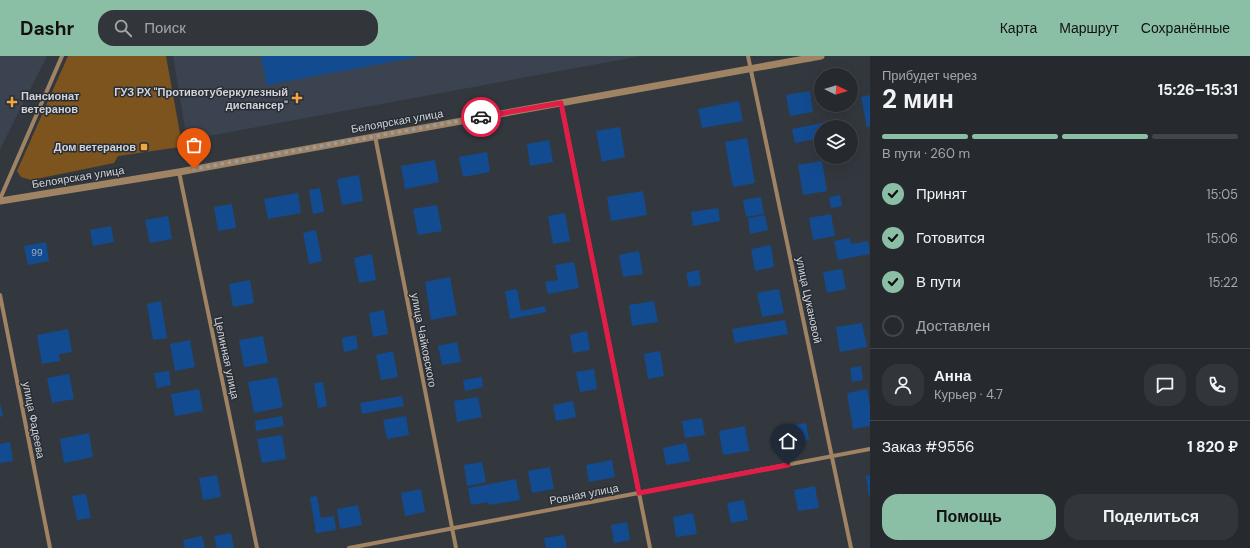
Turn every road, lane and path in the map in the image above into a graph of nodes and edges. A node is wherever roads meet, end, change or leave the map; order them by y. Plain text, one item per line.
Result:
1 (62, 56) edge
2 (748, 56) edge
3 (821, 56) edge
4 (751, 68) junction
5 (561, 103) junction
6 (375, 136) junction
7 (179, 172) junction
8 (0, 200) edge
9 (0, 295) edge
10 (870, 449) edge
11 (832, 456) junction
12 (639, 493) junction
13 (452, 528) junction
14 (50, 548) edge
15 (257, 548) edge
16 (349, 548) edge
17 (456, 548) edge
18 (650, 548) edge
19 (851, 548) edge

1 - 8 street
2 - 4 street, улица Цукановой
3 - 4 street, Белоярская улица
4 - 5 street, Белоярская улица
4 - 11 street, улица Цукановой
5 - 6 street, Белоярская улица
5 - 12 street
6 - 7 street, Белоярская улица
6 - 13 street, улица Чайковского
7 - 8 street, Белоярская улица
7 - 15 street, Целинная улица
9 - 14 street, улица Фадеева
10 - 11 street, Ровная улица
11 - 12 street, Ровная улица
11 - 19 street, улица Цукановой
12 - 13 street, Ровная улица
12 - 18 street
13 - 16 street, Ровная улица
13 - 17 street, улица Чайковского

